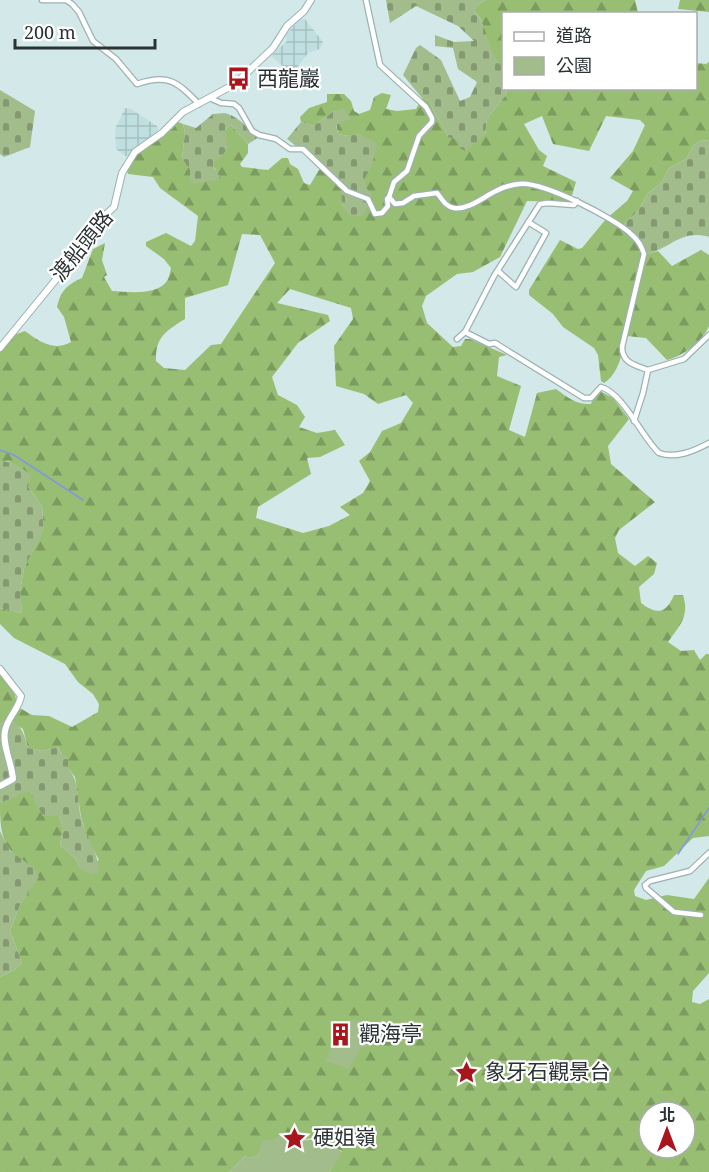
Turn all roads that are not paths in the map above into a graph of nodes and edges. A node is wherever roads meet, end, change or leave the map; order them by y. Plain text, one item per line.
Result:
1 (42, 0) edge
2 (311, 0) edge
3 (366, 0) edge
4 (210, 98) junction
5 (199, 104) junction
6 (389, 197) junction
7 (577, 201) junction
8 (528, 222) junction
9 (498, 271) junction
10 (465, 332) junction
11 (709, 335) edge
12 (457, 339) dead end
13 (0, 348) edge
14 (648, 370) junction
15 (634, 421) junction
16 (709, 443) edge
17 (0, 669) edge
18 (0, 786) edge
19 (709, 853) edge
20 (701, 915) dead end

1 - 5 street
2 - 4 street, 渡船頭路
3 - 6 street
4 - 5 street, 渡船頭路
4 - 6 street
5 - 13 street, 渡船頭路
6 - 7 street
7 - 8 street
7 - 14 street
8 - 9 street
8 - 9 street
9 - 10 street
10 - 12 street
10 - 15 street
11 - 14 street
14 - 15 street
15 - 16 street
17 - 18 street
19 - 20 street

